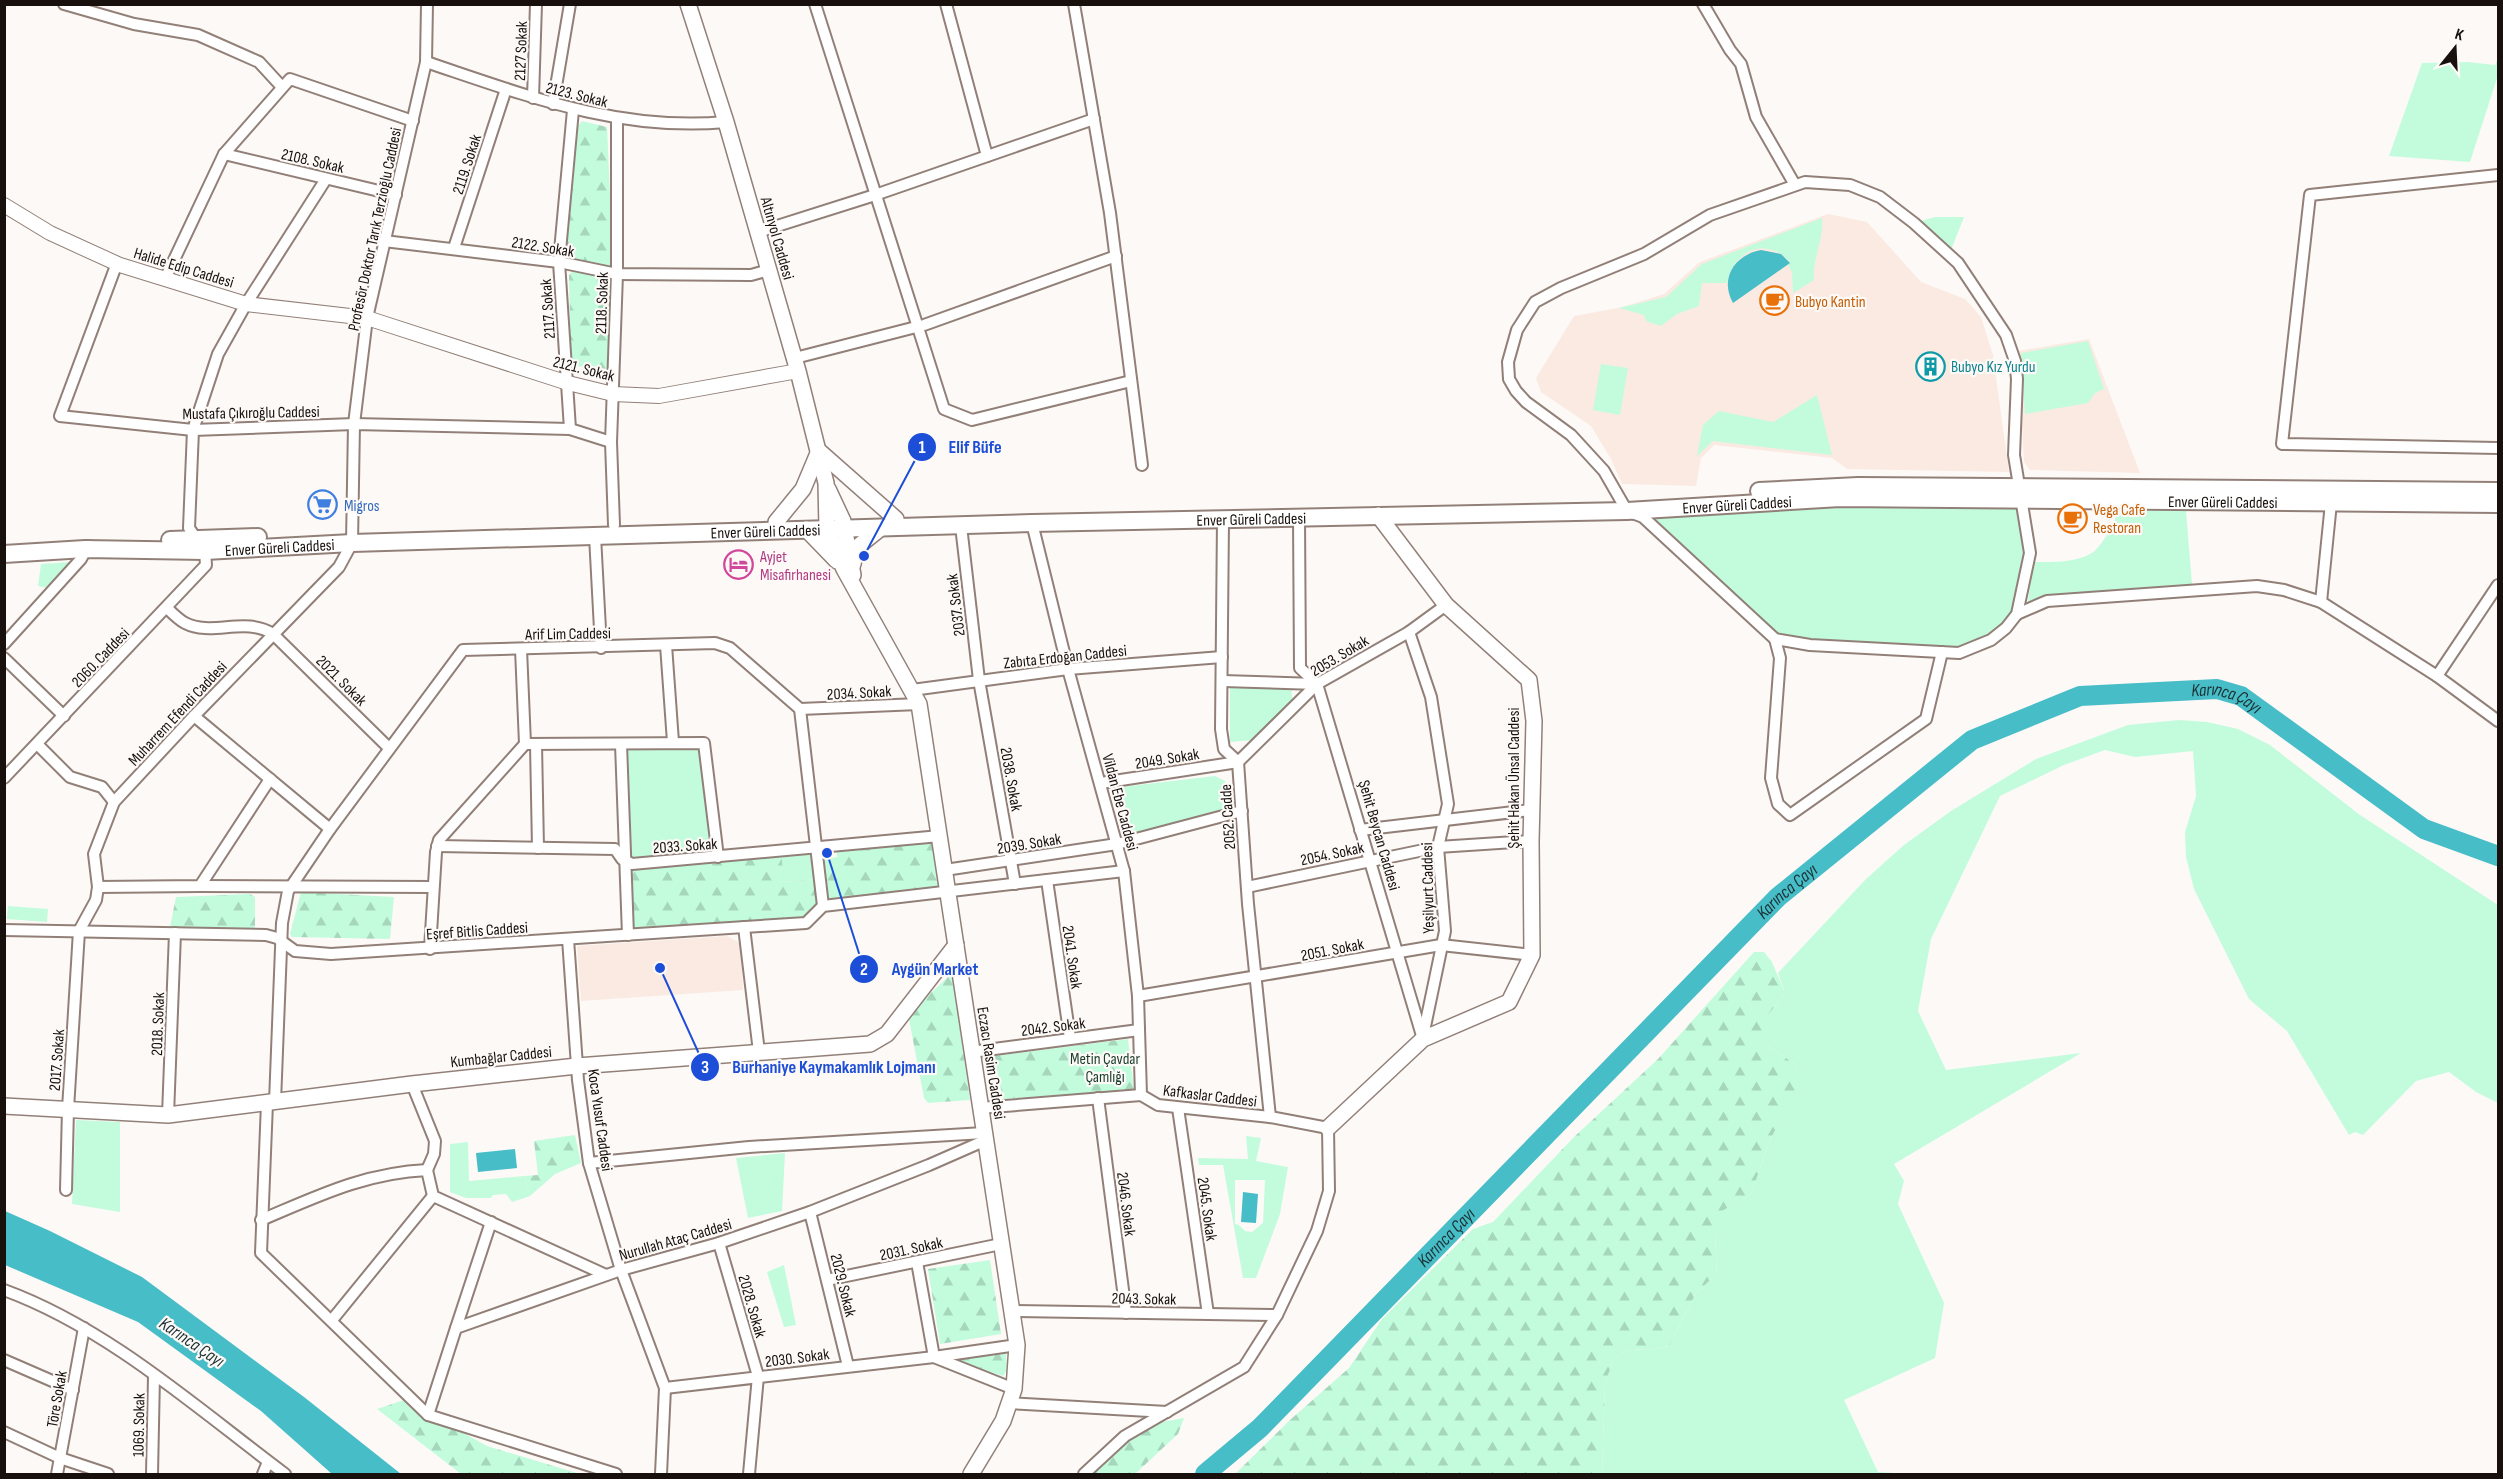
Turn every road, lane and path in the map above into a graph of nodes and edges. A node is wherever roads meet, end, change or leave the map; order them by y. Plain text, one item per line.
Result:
1 (64, 4) edge
2 (427, 4) edge
3 (536, 4) edge
4 (570, 4) edge
5 (688, 4) edge
6 (815, 4) edge
7 (946, 4) edge
8 (1074, 4) edge
9 (1704, 4) edge
10 (426, 62) junction
11 (282, 87) junction
12 (506, 89) junction
13 (533, 98) junction
14 (553, 104) junction
15 (573, 110) junction
16 (617, 119) junction
17 (1094, 119) junction
18 (413, 121) junction
19 (726, 122) junction
20 (224, 154) junction
21 (987, 156) junction
22 (2499, 176) edge
23 (326, 178) junction
24 (1795, 185) junction
25 (396, 195) junction
26 (875, 195) junction
27 (4, 205) edge
28 (758, 232) junction
29 (384, 241) junction
30 (454, 248) junction
31 (1116, 256) junction
32 (559, 262) junction
33 (117, 263) junction
34 (769, 270) junction
35 (617, 274) junction
36 (165, 279) junction
37 (246, 304) junction
38 (367, 318) junction
39 (918, 327) junction
40 (797, 364) junction
41 (1131, 381) junction
42 (568, 383) junction
43 (613, 394) junction
44 (354, 424) junction
45 (570, 429) junction
46 (193, 430) junction
47 (611, 442) junction
48 (2499, 448) edge
49 (819, 451) junction
50 (1142, 465) dead end
51 (2499, 491) edge
52 (2019, 493) junction
53 (2331, 503) junction
54 (2499, 504) edge
55 (1623, 506) junction
56 (1378, 515) junction
57 (1299, 518) junction
58 (896, 519) junction
59 (1223, 520) junction
60 (776, 522) junction
61 (1032, 523) junction
62 (614, 525) junction
63 (835, 525) junction
64 (961, 526) junction
65 (880, 528) junction
66 (806, 529) junction
67 (595, 536) junction
68 (352, 538) junction
69 (4, 544) edge
70 (88, 545) junction
71 (200, 545) junction
72 (4, 554) edge
73 (848, 569) junction
74 (2499, 585) edge
75 (856, 593) joint
76 (2321, 602) junction
77 (1446, 605) junction
78 (167, 608) junction
79 (2018, 614) junction
80 (1409, 632) junction
81 (273, 634) junction
82 (1775, 639) junction
83 (4, 644) edge
84 (666, 645) junction
85 (601, 648) junction
86 (521, 649) junction
87 (1942, 652) junction
88 (1222, 657) junction
89 (4, 658) edge
90 (1068, 669) junction
91 (2437, 676) junction
92 (979, 680) junction
93 (1223, 681) junction
94 (1317, 684) junction
95 (916, 697) junction
96 (800, 709) junction
97 (64, 716) junction
98 (194, 716) junction
99 (2499, 721) edge
100 (673, 742) junction
101 (37, 744) junction
102 (530, 744) junction
103 (621, 744) junction
104 (389, 748) junction
105 (1238, 762) junction
106 (4, 778) edge
107 (270, 780) junction
108 (1101, 783) junction
109 (114, 802) junction
110 (1531, 810) junction
111 (1242, 811) junction
112 (1444, 820) junction
113 (330, 829) junction
114 (1360, 830) junction
115 (940, 836) junction
116 (1531, 841) junction
117 (1117, 844) junction
118 (437, 846) junction
119 (1438, 847) junction
120 (538, 848) junction
121 (816, 848) junction
122 (718, 857) junction
123 (1369, 860) junction
124 (1011, 861) junction
125 (626, 862) junction
126 (945, 870) junction
127 (1124, 871) junction
128 (1047, 880) junction
129 (1015, 884) junction
130 (291, 885) junction
131 (200, 886) junction
132 (98, 887) junction
133 (434, 887) junction
134 (1247, 887) junction
135 (949, 892) junction
136 (823, 906) junction
137 (744, 927) junction
138 (4, 930) edge
139 (79, 931) junction
140 (176, 933) junction
141 (628, 935) junction
142 (568, 939) junction
143 (282, 941) junction
144 (956, 945) junction
145 (1441, 945) junction
146 (430, 949) junction
147 (1395, 952) junction
148 (1532, 955) junction
149 (1256, 978) junction
150 (1138, 996) junction
151 (1139, 1030) junction
152 (1070, 1038) junction
153 (1423, 1039) junction
154 (759, 1052) junction
155 (971, 1052) junction
156 (577, 1066) junction
157 (412, 1084) junction
158 (1141, 1095) junction
159 (1098, 1098) junction
160 (271, 1102) junction
161 (4, 1106) edge
162 (980, 1108) junction
163 (1178, 1108) junction
164 (68, 1109) junction
165 (168, 1115) junction
166 (1270, 1117) junction
167 (1329, 1128) junction
168 (985, 1136) junction
169 (589, 1163) junction
170 (427, 1170) junction
171 (66, 1190) dead end
172 (433, 1196) junction
173 (810, 1212) junction
174 (261, 1220) junction
175 (491, 1222) junction
176 (719, 1243) junction
177 (1002, 1244) junction
178 (917, 1262) junction
179 (621, 1270) junction
180 (606, 1275) junction
181 (827, 1280) junction
182 (4, 1290) edge
183 (1012, 1311) junction
184 (1126, 1313) junction
185 (1208, 1314) junction
186 (1276, 1315) junction
187 (332, 1320) junction
188 (84, 1328) junction
189 (456, 1328) junction
190 (1017, 1345) junction
191 (934, 1357) junction
192 (4, 1360) edge
193 (848, 1366) junction
194 (154, 1376) junction
195 (758, 1376) junction
196 (665, 1388) junction
197 (73, 1390) junction
198 (1011, 1396) junction
199 (1167, 1412) junction
200 (428, 1415) junction
201 (4, 1432) edge
202 (60, 1458) junction
203 (268, 1462) junction
204 (57, 1474) edge
205 (108, 1474) edge
206 (152, 1474) edge
207 (263, 1474) edge
208 (285, 1474) edge
209 (616, 1474) edge
210 (661, 1474) edge
211 (749, 1474) edge
212 (971, 1474) edge
213 (1084, 1474) edge

1 - 11 street
2 - 10 street, Profesör Doktor Tarık Terzioğlu Caddesi
3 - 13 street, 2127 Sokak
4 - 14 street
5 - 19 main road, Altınyol Caddesi
6 - 26 street
7 - 21 street
8 - 17 street
9 - 24 street
10 - 12 street, 2123. Sokak
10 - 18 street, Profesör Doktor Tarık Terzioğlu Caddesi
11 - 18 street
11 - 20 street
12 - 13 street, 2123. Sokak
12 - 30 street, 2119. Sokak
13 - 14 street, 2123. Sokak
14 - 15 street, 2123. Sokak
15 - 16 street, 2123. Sokak
15 - 32 street, 2117. Sokak
16 - 19 street, 2123. Sokak
16 - 35 street, 2118. Sokak
17 - 21 street
17 - 31 street
18 - 25 street, Profesör Doktor Tarık Terzioğlu Caddesi
19 - 28 main road, Altınyol Caddesi
20 - 23 street, 2108. Sokak
20 - 36 street
21 - 26 street
22 - 48 street
23 - 25 street, 2108. Sokak
23 - 37 street
24 - 52 street
24 - 55 street
25 - 29 street, Profesör Doktor Tarık Terzioğlu Caddesi
26 - 28 street
26 - 39 street
27 - 33 street, Halide Edip Caddesi
28 - 34 main road, Altınyol Caddesi
29 - 30 street, 2122. Sokak
29 - 38 street, Profesör Doktor Tarık Terzioğlu Caddesi
30 - 32 street, 2122. Sokak
31 - 39 street
31 - 41 street
32 - 35 street, 2122. Sokak
32 - 42 street, 2117. Sokak
33 - 36 street, Halide Edip Caddesi
33 - 46 street, Mustafa Çıkıroğlu Caddesi
34 - 35 street, 2122. Sokak
34 - 40 main road, Altınyol Caddesi
35 - 43 street, 2118. Sokak
36 - 37 street, Halide Edip Caddesi
37 - 38 street, Halide Edip Caddesi
37 - 46 street
38 - 42 street, 2121. Sokak
38 - 44 street, Profesör Doktor Tarık Terzioğlu Caddesi
39 - 40 street
39 - 41 street
40 - 43 street, 2121. Sokak
40 - 49 main road, Altınyol Caddesi
41 - 50 street
42 - 43 street, 2121. Sokak
42 - 45 street, 2117. Sokak
43 - 47 street, 2118. Sokak
44 - 45 street, Mustafa Çıkıroğlu Caddesi
44 - 46 street, Mustafa Çıkıroğlu Caddesi
44 - 68 street, Profesör Doktor Tarık Terzioğlu Caddesi
45 - 47 street
46 - 71 street
47 - 62 street, 2118. Sokak
49 - 58 main road
49 - 60 main road
49 - 63 main road, Altınyol Caddesi
51 - 52 main road, Enver Güreli Caddesi
52 - 53 main road, Enver Güreli Caddesi
52 - 55 main road, Enver Güreli Caddesi
52 - 79 street
53 - 54 main road, Enver Güreli Caddesi
53 - 76 street
55 - 56 main road, Enver Güreli Caddesi
55 - 58 main road, Enver Güreli Caddesi
55 - 82 street
56 - 57 main road, Enver Güreli Caddesi
56 - 77 main road, Şehit Hakan Ünsal Caddesi
57 - 59 main road, Enver Güreli Caddesi
57 - 94 street, Şehit Beycan Caddesi
58 - 63 main road, Enver Güreli Caddesi
59 - 61 main road, Enver Güreli Caddesi
59 - 88 street, 2052. Cadde
60 - 62 main road, Enver Güreli Caddesi
60 - 63 main road, Enver Güreli Caddesi
61 - 64 main road, Enver Güreli Caddesi
61 - 90 street, Vildan Ebe Caddesi
62 - 68 main road, Enver Güreli Caddesi
63 - 65 main road, Enver Güreli Caddesi
63 - 66 main road, Enver Güreli Caddesi
63 - 73 main road, Altınyol Caddesi
64 - 65 main road, Enver Güreli Caddesi
64 - 92 street, 2037. Sokak
65 - 73 main road
66 - 67 main road, Enver Güreli Caddesi
66 - 73 main road
67 - 68 main road, Enver Güreli Caddesi
67 - 85 street
68 - 71 main road, Enver Güreli Caddesi
68 - 81 street, Muharrem Efendi Caddesi
69 - 70 main road, Enver Güreli Caddesi
70 - 71 main road, Enver Güreli Caddesi
70 - 72 main road, Enver Güreli Caddesi
70 - 83 street
71 - 78 street, 2060. Caddesi
73 - 75 main road, Altınyol Caddesi
74 - 91 street
75 - 95 main road, Eczacı Rasim Caddesi
76 - 79 street
76 - 91 street
77 - 80 street, 2053. Sokak
77 - 110 main road, Şehit Hakan Ünsal Caddesi
78 - 81 street
78 - 97 street, 2060. Caddesi
79 - 87 street
80 - 94 street, 2053. Sokak
80 - 112 street, Yeşilyurt Caddesi
81 - 98 street, Muharrem Efendi Caddesi
81 - 104 street, 2021. Sokak
82 - 87 street
82 - 87 street
84 - 85 street, Arif Lim Caddesi
84 - 96 street, Arif Lim Caddesi
84 - 100 street
85 - 86 street, Arif Lim Caddesi
86 - 102 street
86 - 104 street, Arif Lim Caddesi
88 - 90 street, Zabıta Erdoğan Caddesi
88 - 93 street, 2052. Cadde
89 - 97 street
90 - 92 street, Zabıta Erdoğan Caddesi
90 - 108 street, Vildan Ebe Caddesi
91 - 99 street
92 - 95 street, Zabıta Erdoğan Caddesi
92 - 124 street, 2038. Sokak
93 - 94 street
93 - 105 street, 2052. Cadde
94 - 105 street, 2053. Sokak
94 - 114 street, Şehit Beycan Caddesi
95 - 96 street, 2034. Sokak
95 - 115 main road, Eczacı Rasim Caddesi
96 - 121 street
97 - 101 street, 2060. Caddesi
98 - 107 street
98 - 109 street, Muharrem Efendi Caddesi
100 - 103 street
100 - 122 street
101 - 106 street, 2060. Caddesi
101 - 109 street
102 - 103 street
102 - 118 street
102 - 120 street
103 - 125 street
104 - 113 street, Arif Lim Caddesi
105 - 108 street, 2049. Sokak
105 - 111 street, 2052. Cadde
107 - 113 street
107 - 131 street
108 - 117 street, Vildan Ebe Caddesi
109 - 132 street, Muharrem Efendi Caddesi
110 - 112 street
110 - 116 main road, Şehit Hakan Ünsal Caddesi
111 - 117 street, 2039. Sokak
111 - 134 street, 2052. Cadde
112 - 114 street
112 - 119 street, Yeşilyurt Caddesi
113 - 130 street, Arif Lim Caddesi
114 - 123 street, Şehit Beycan Caddesi
115 - 121 street, 2033. Sokak
115 - 126 main road, Eczacı Rasim Caddesi
116 - 119 street, 2054. Sokak
116 - 148 main road, Şehit Hakan Ünsal Caddesi
117 - 124 street, 2039. Sokak
117 - 127 street, Vildan Ebe Caddesi
118 - 120 street, 2033. Sokak
118 - 133 street
119 - 123 street, 2054. Sokak
119 - 145 street, Yeşilyurt Caddesi
120 - 125 street, 2033. Sokak
121 - 122 street, 2033. Sokak
121 - 136 street
122 - 125 street, 2033. Sokak
123 - 134 street, 2054. Sokak
123 - 147 street, Şehit Beycan Caddesi
124 - 126 street, 2039. Sokak
124 - 129 street, 2038. Sokak
125 - 141 street
126 - 135 main road, Eczacı Rasim Caddesi
127 - 128 street
127 - 150 street, Vildan Ebe Caddesi
128 - 129 street
128 - 152 street, 2041. Sokak
129 - 135 street
130 - 131 street
130 - 133 street
130 - 143 street, Arif Lim Caddesi
131 - 132 street
132 - 139 street, Muharrem Efendi Caddesi
133 - 146 street
134 - 149 street, 2052. Cadde
135 - 136 street
135 - 144 main road, Eczacı Rasim Caddesi
136 - 137 street, Eşref Bitlis Caddesi
137 - 141 street, Eşref Bitlis Caddesi
137 - 154 street
138 - 139 street, Eşref Bitlis Caddesi
139 - 140 street, Eşref Bitlis Caddesi
139 - 164 street, 2017. Sokak
140 - 143 street, Eşref Bitlis Caddesi
140 - 165 street, 2018. Sokak
141 - 142 street, Eşref Bitlis Caddesi
142 - 146 street, Eşref Bitlis Caddesi
142 - 156 street, Koca Yusuf Caddesi
143 - 146 street, Eşref Bitlis Caddesi
143 - 160 street, Arif Lim Caddesi
144 - 154 main road, Kumbağlar Caddesi
144 - 155 main road, Eczacı Rasim Caddesi
145 - 147 street, 2051. Sokak
145 - 148 street, 2051. Sokak
145 - 153 street, Yeşilyurt Caddesi
147 - 149 street, 2051. Sokak
147 - 153 street, Şehit Beycan Caddesi
148 - 153 main road, Şehit Hakan Ünsal Caddesi
149 - 150 street, 2051. Sokak
149 - 166 street, 2052. Cadde
150 - 151 street, Vildan Ebe Caddesi
151 - 152 street, 2042. Sokak
151 - 158 street, Vildan Ebe Caddesi
152 - 155 street, 2042. Sokak
153 - 167 main road
154 - 156 main road, Kumbağlar Caddesi
155 - 162 main road, Eczacı Rasim Caddesi
156 - 157 main road, Kumbağlar Caddesi
156 - 169 street, Koca Yusuf Caddesi
157 - 160 main road, Kumbağlar Caddesi
157 - 170 street
158 - 159 street, Kafkaslar Caddesi
158 - 163 street, Kafkaslar Caddesi
159 - 162 street, Kafkaslar Caddesi
159 - 184 street, 2046. Sokak
160 - 165 main road, Kumbağlar Caddesi
160 - 174 street, Arif Lim Caddesi
161 - 164 main road, Kumbağlar Caddesi
162 - 168 main road, Eczacı Rasim Caddesi
163 - 166 street, Kafkaslar Caddesi
163 - 185 street, 2045. Sokak
164 - 165 main road, Kumbağlar Caddesi
164 - 171 street, 2017. Sokak
166 - 167 street, Kafkaslar Caddesi
167 - 186 street
168 - 169 street
168 - 173 street, Nurullah Ataç Caddesi
168 - 177 main road, Eczacı Rasim Caddesi
169 - 179 street, Koca Yusuf Caddesi
170 - 172 street
170 - 174 street
172 - 175 street
172 - 187 street
173 - 176 street, Nurullah Ataç Caddesi
173 - 181 street, 2029. Sokak
174 - 187 street, Arif Lim Caddesi
175 - 180 street
175 - 189 street
176 - 179 street, Nurullah Ataç Caddesi
176 - 195 street, 2028. Sokak
177 - 178 street, 2031. Sokak
177 - 183 main road, Eczacı Rasim Caddesi
178 - 181 street, 2031. Sokak
178 - 191 street
179 - 180 street, Nurullah Ataç Caddesi
179 - 196 street, Koca Yusuf Caddesi
180 - 189 street, Nurullah Ataç Caddesi
181 - 193 street, 2029. Sokak
182 - 188 street
183 - 184 street, 2043. Sokak
183 - 190 main road, Eczacı Rasim Caddesi
184 - 185 street, 2043. Sokak
185 - 186 street, 2043. Sokak
186 - 199 street
187 - 200 street, Arif Lim Caddesi
188 - 194 street
188 - 197 street, Töre Sokak
189 - 200 street
190 - 191 street, 2030. Sokak
190 - 198 main road, Eczacı Rasim Caddesi
191 - 193 street, 2030. Sokak
191 - 198 street, 2030. Sokak
192 - 197 street
193 - 195 street, 2030. Sokak
194 - 203 street
194 - 206 street, 1069. Sokak
195 - 196 street, 2030. Sokak
195 - 211 street
196 - 210 street, Koca Yusuf Caddesi
197 - 202 street, Töre Sokak
198 - 199 street, 2030. Sokak
198 - 212 main road, Eczacı Rasim Caddesi
199 - 213 street
200 - 209 street
201 - 202 street
202 - 204 street, Töre Sokak
202 - 205 street
203 - 207 street
203 - 208 street

